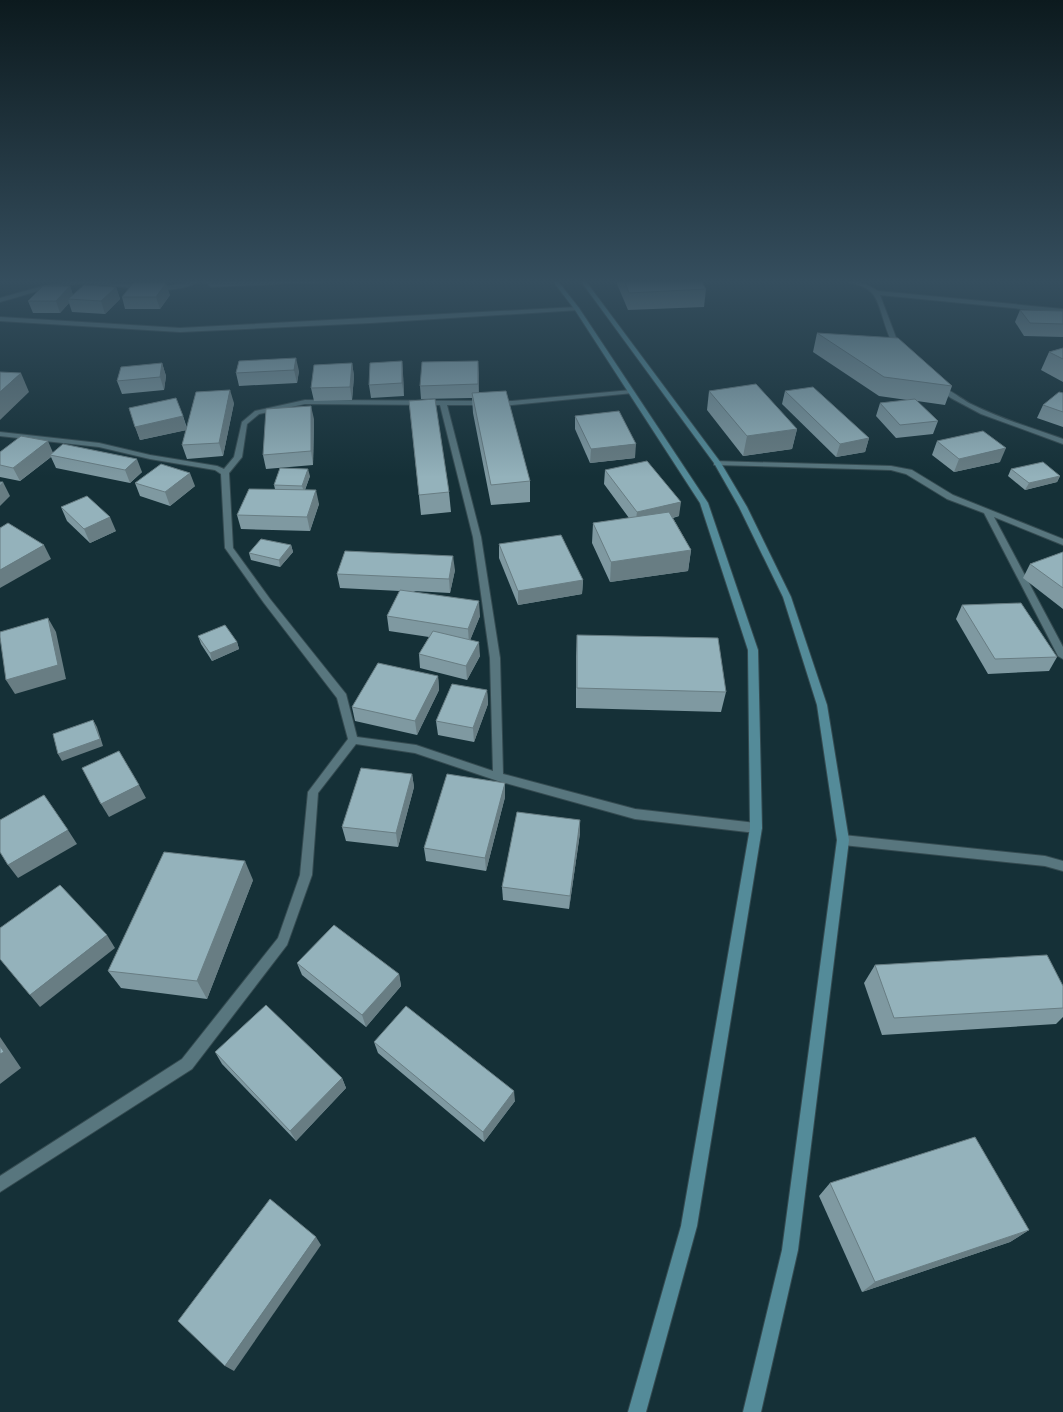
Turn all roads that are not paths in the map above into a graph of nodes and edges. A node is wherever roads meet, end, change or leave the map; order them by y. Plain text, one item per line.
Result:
1 (601, 346) edge
2 (631, 346) edge
3 (899, 346) edge
4 (908, 356) edge
5 (933, 382) edge
6 (631, 392) junction
7 (443, 403) junction
8 (0, 434) edge
9 (1063, 442) edge
10 (717, 463) junction
11 (225, 473) junction
12 (987, 512) junction
13 (1063, 542) edge
14 (1063, 656) edge
15 (353, 740) junction
16 (498, 777) junction
17 (756, 828) junction
18 (843, 840) junction
19 (1063, 866) edge
20 (0, 1185) edge
21 (637, 1412) edge
22 (752, 1412) edge

1 - 6 street
2 - 10 street
3 - 4 street
5 - 9 street
6 - 7 street
6 - 17 street
7 - 11 street
7 - 16 street
8 - 11 street
10 - 12 street
10 - 18 street
11 - 15 street
12 - 13 street
12 - 14 street
15 - 16 street
15 - 20 street
16 - 17 street
17 - 21 street
18 - 19 street
18 - 22 street

